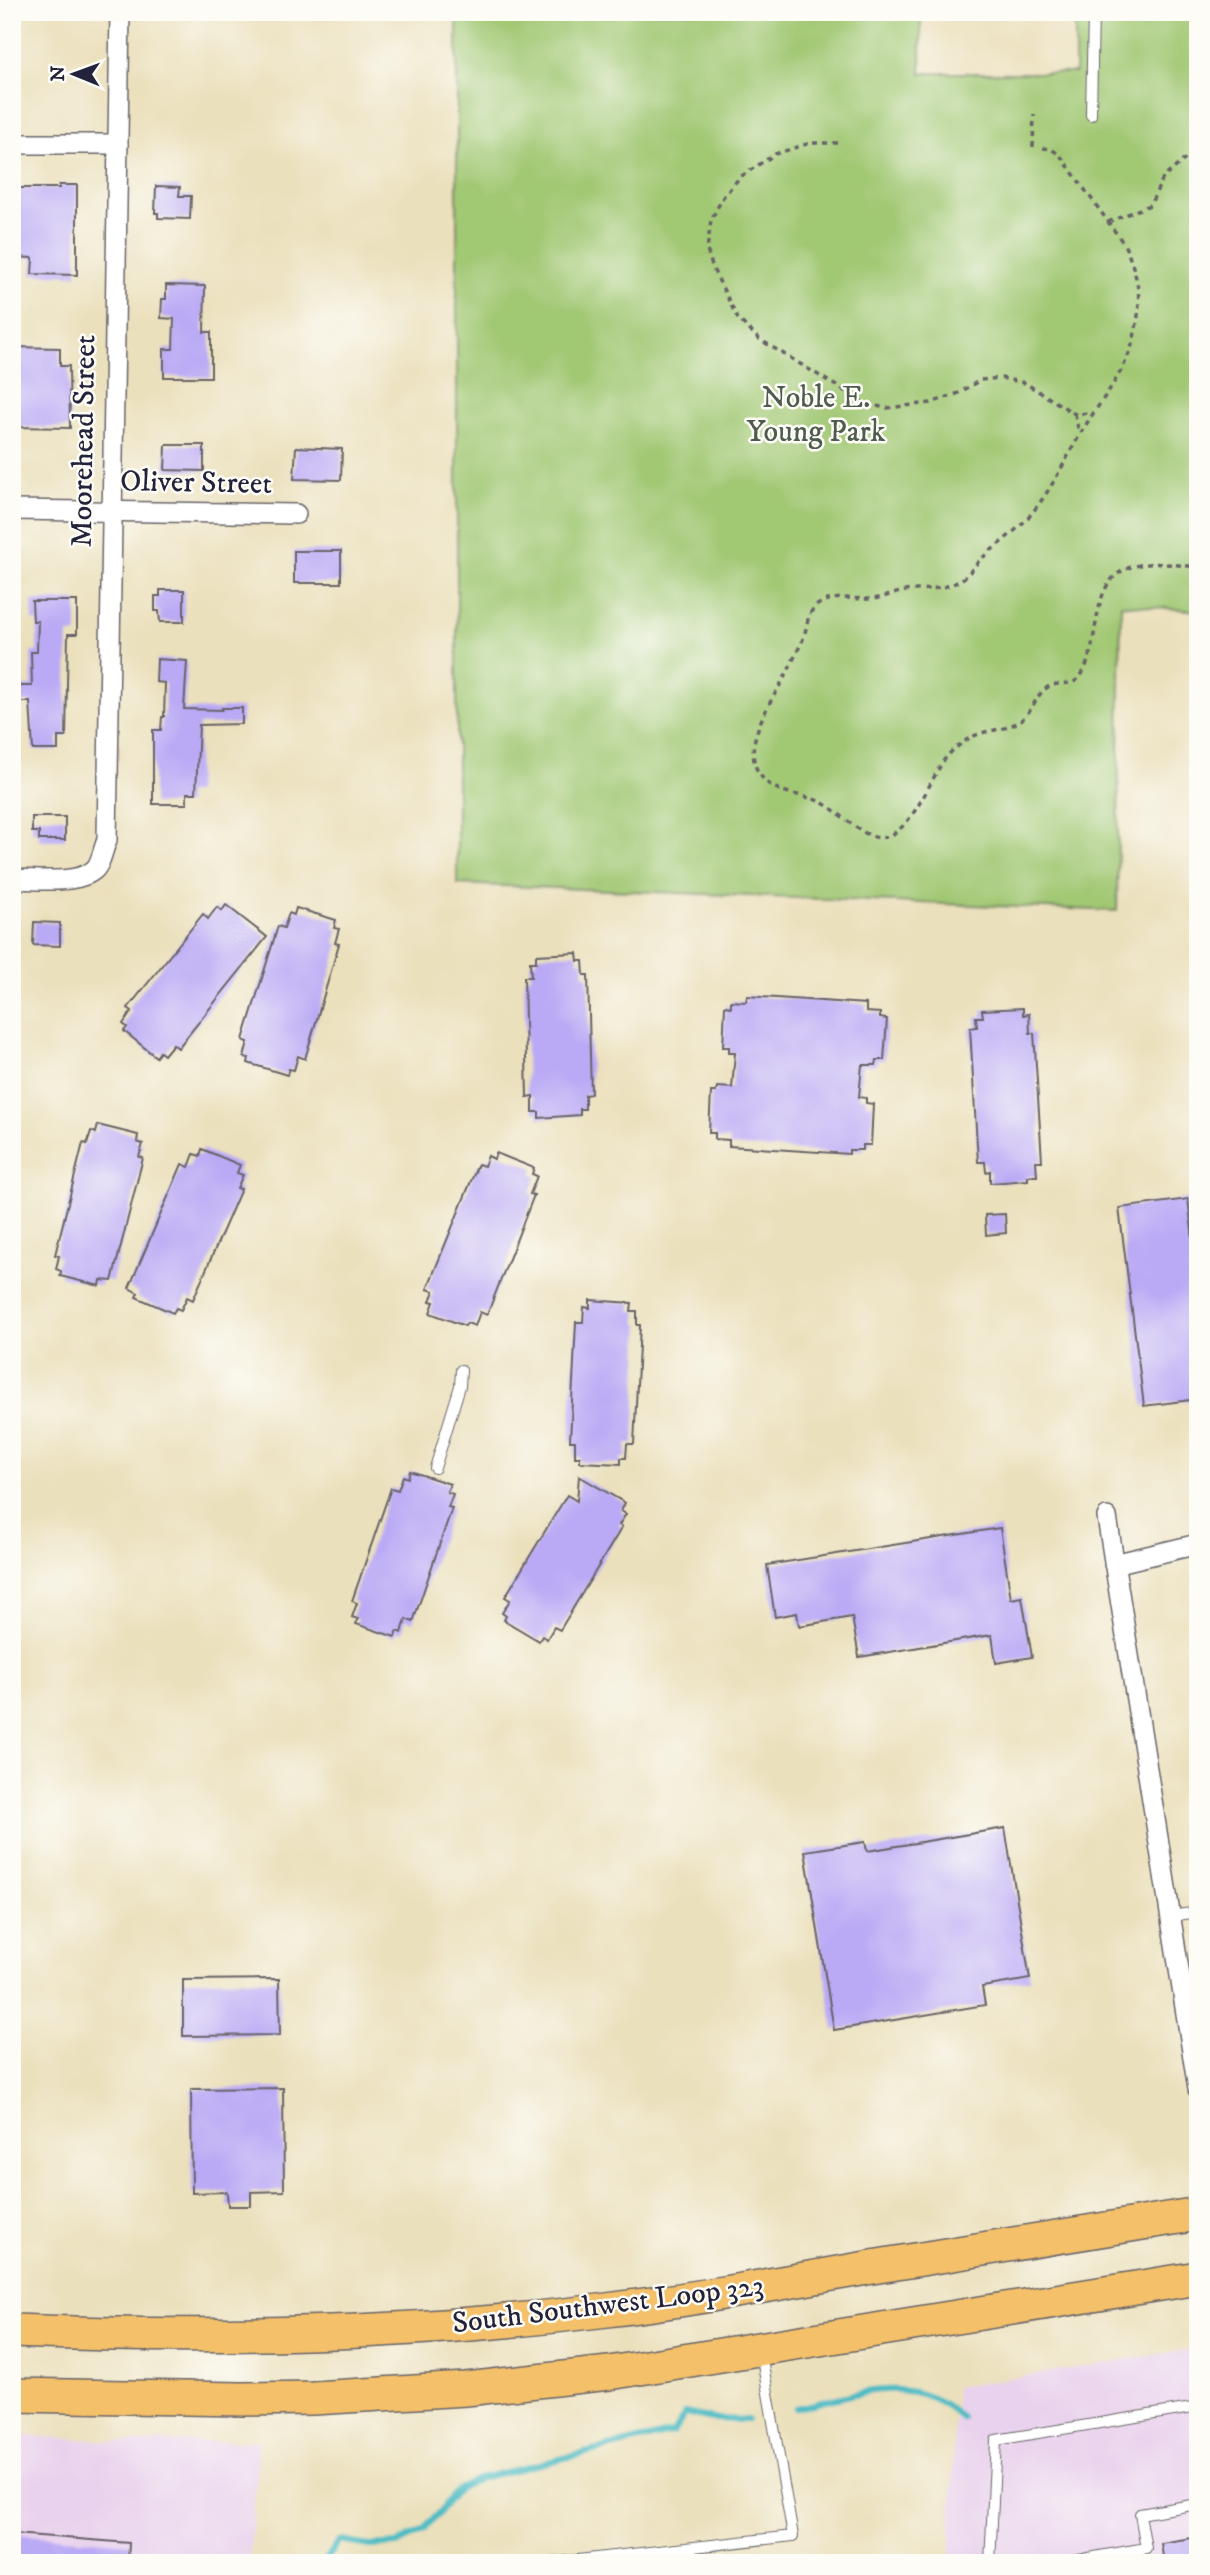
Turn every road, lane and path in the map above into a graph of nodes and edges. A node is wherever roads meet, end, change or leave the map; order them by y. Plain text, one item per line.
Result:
1 (120, 12) edge
2 (1093, 12) edge
3 (1034, 114) dead end
4 (1091, 114) dead end
5 (838, 143) dead end
6 (12, 144) edge
7 (118, 144) junction
8 (1033, 147) dead end
9 (1043, 148) dead end
10 (1198, 148) edge
11 (1108, 222) junction
12 (1093, 413) junction
13 (1075, 414) junction
14 (1080, 434) junction
15 (12, 510) edge
16 (112, 511) junction
17 (296, 514) dead end
18 (1198, 567) edge
19 (12, 879) edge
20 (461, 1370) dead end
21 (435, 1468) dead end
22 (1107, 1517) dead end
23 (1198, 1544) edge
24 (1114, 1564) junction
25 (1198, 1912) edge
26 (1171, 1916) junction
27 (1194, 2036) edge
28 (1198, 2089) edge
29 (1198, 2214) edge
30 (1198, 2278) edge
31 (12, 2331) edge
32 (761, 2349) junction
33 (12, 2395) edge
34 (1198, 2407) edge
35 (1198, 2504) edge
36 (551, 2563) edge
37 (990, 2563) edge
38 (1060, 2563) edge

1 - 7 street, Moorehead Street
2 - 4 lane
3 - 8 path
5 - 13 path
6 - 7 street
7 - 16 street, Moorehead Street
9 - 11 path
10 - 11 path
11 - 12 path
12 - 13 path
12 - 14 path
13 - 14 path
14 - 18 path
15 - 16 street, Oliver Street
16 - 17 street, Oliver Street
16 - 19 street, Moorehead Street
20 - 21 lane
22 - 24 street
23 - 24 street
24 - 26 street
25 - 26 lane
26 - 27 street
27 - 28 street
29 - 31 highway, South Southwest Loop 323
30 - 32 highway, South Southwest Loop 323
32 - 33 highway, South Southwest Loop 323
32 - 36 lane
34 - 37 lane
35 - 38 lane

